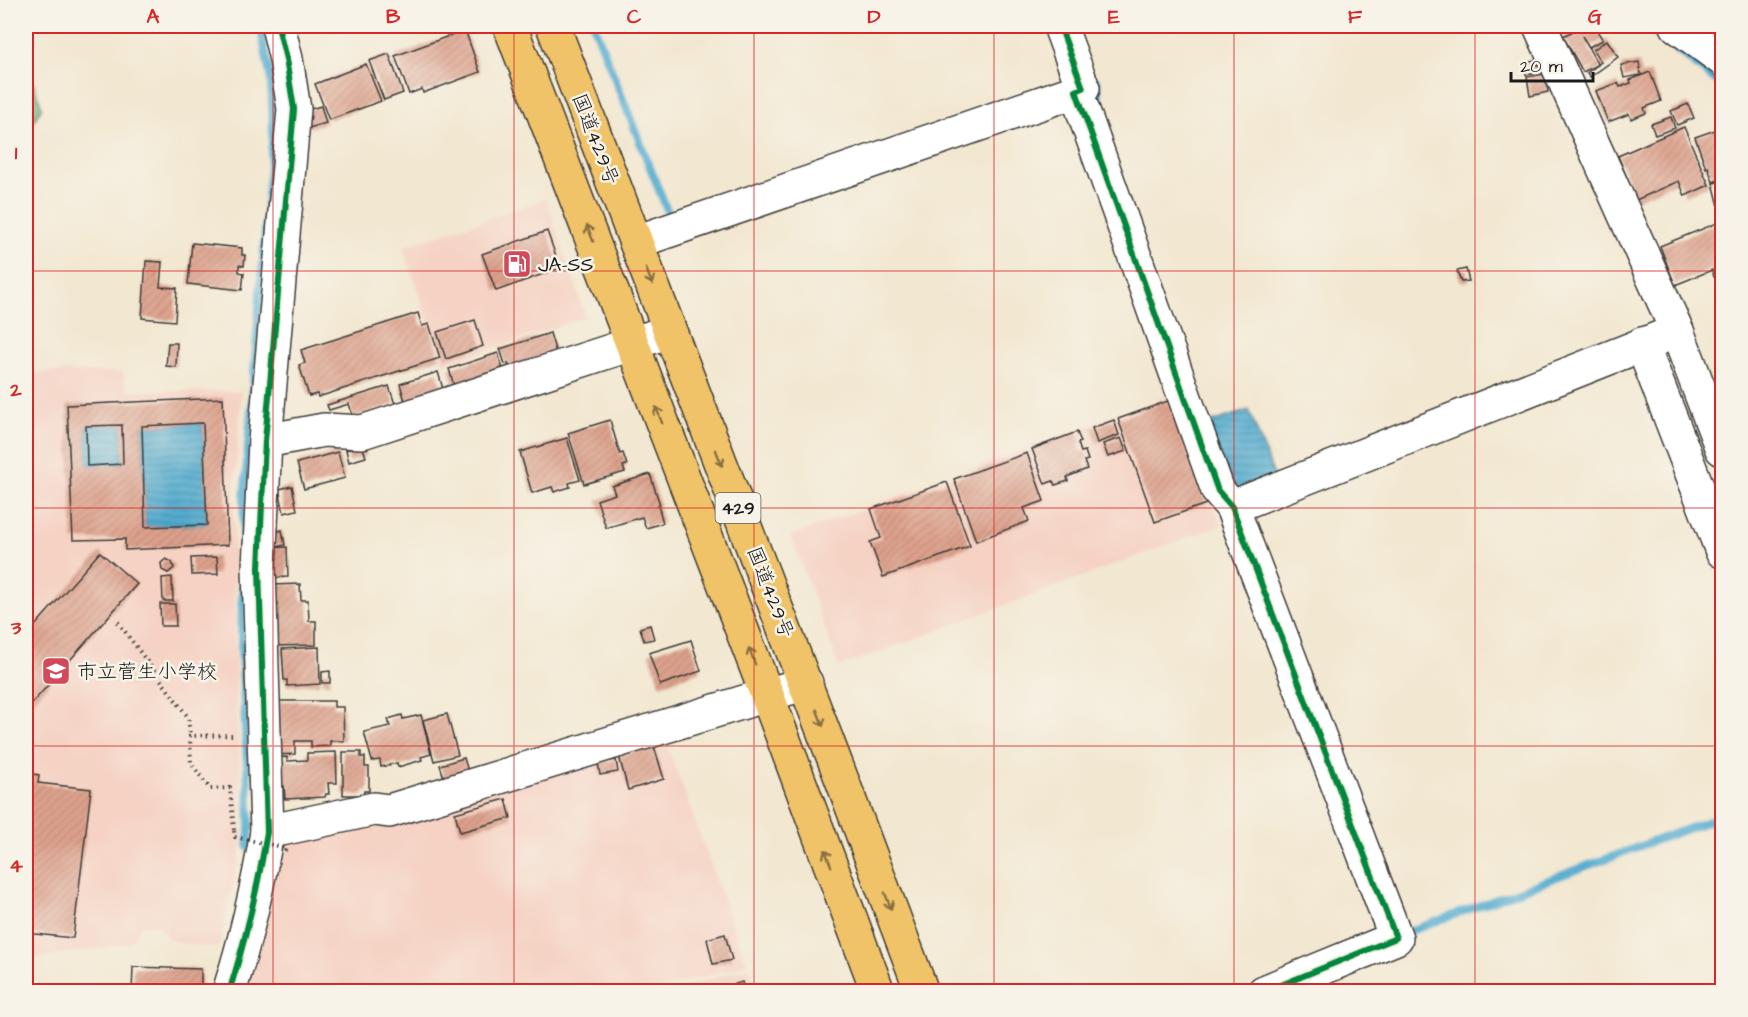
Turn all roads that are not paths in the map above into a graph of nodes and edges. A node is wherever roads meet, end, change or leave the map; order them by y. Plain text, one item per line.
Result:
1 (278, 26) edge
2 (510, 26) edge
3 (553, 26) edge
4 (1060, 26) edge
5 (1540, 26) edge
6 (1677, 26) edge
7 (1722, 59) edge
8 (1079, 100) junction
9 (636, 242) junction
10 (669, 331) junction
11 (1677, 331) junction
12 (632, 344) junction
13 (1646, 353) junction
14 (265, 441) junction
15 (1722, 449) edge
16 (1246, 501) junction
17 (1722, 551) edge
18 (806, 683) junction
19 (767, 695) junction
20 (275, 843) junction
21 (229, 992) edge
22 (878, 992) edge
23 (922, 992) edge
24 (1264, 992) edge

1 - 14 street
12 -> 2 highway, 国道429号 / 429
3 - 9 highway, 国道429号 / 429
4 - 8 street
5 - 11 street
6 - 7 street
8 - 9 street
8 - 16 street
9 -> 10 highway, 国道429号 / 429
10 - 12 street
10 -> 18 highway, 国道429号 / 429
11 - 13 street
11 - 15 street
12 - 14 street
19 -> 12 highway, 国道429号 / 429
13 - 16 street
13 - 17 street
14 - 20 street
16 - 24 street
18 - 19 street
18 -> 23 highway, 国道429号 / 429
19 - 20 street
22 -> 19 highway, 国道429号 / 429
20 - 21 street

